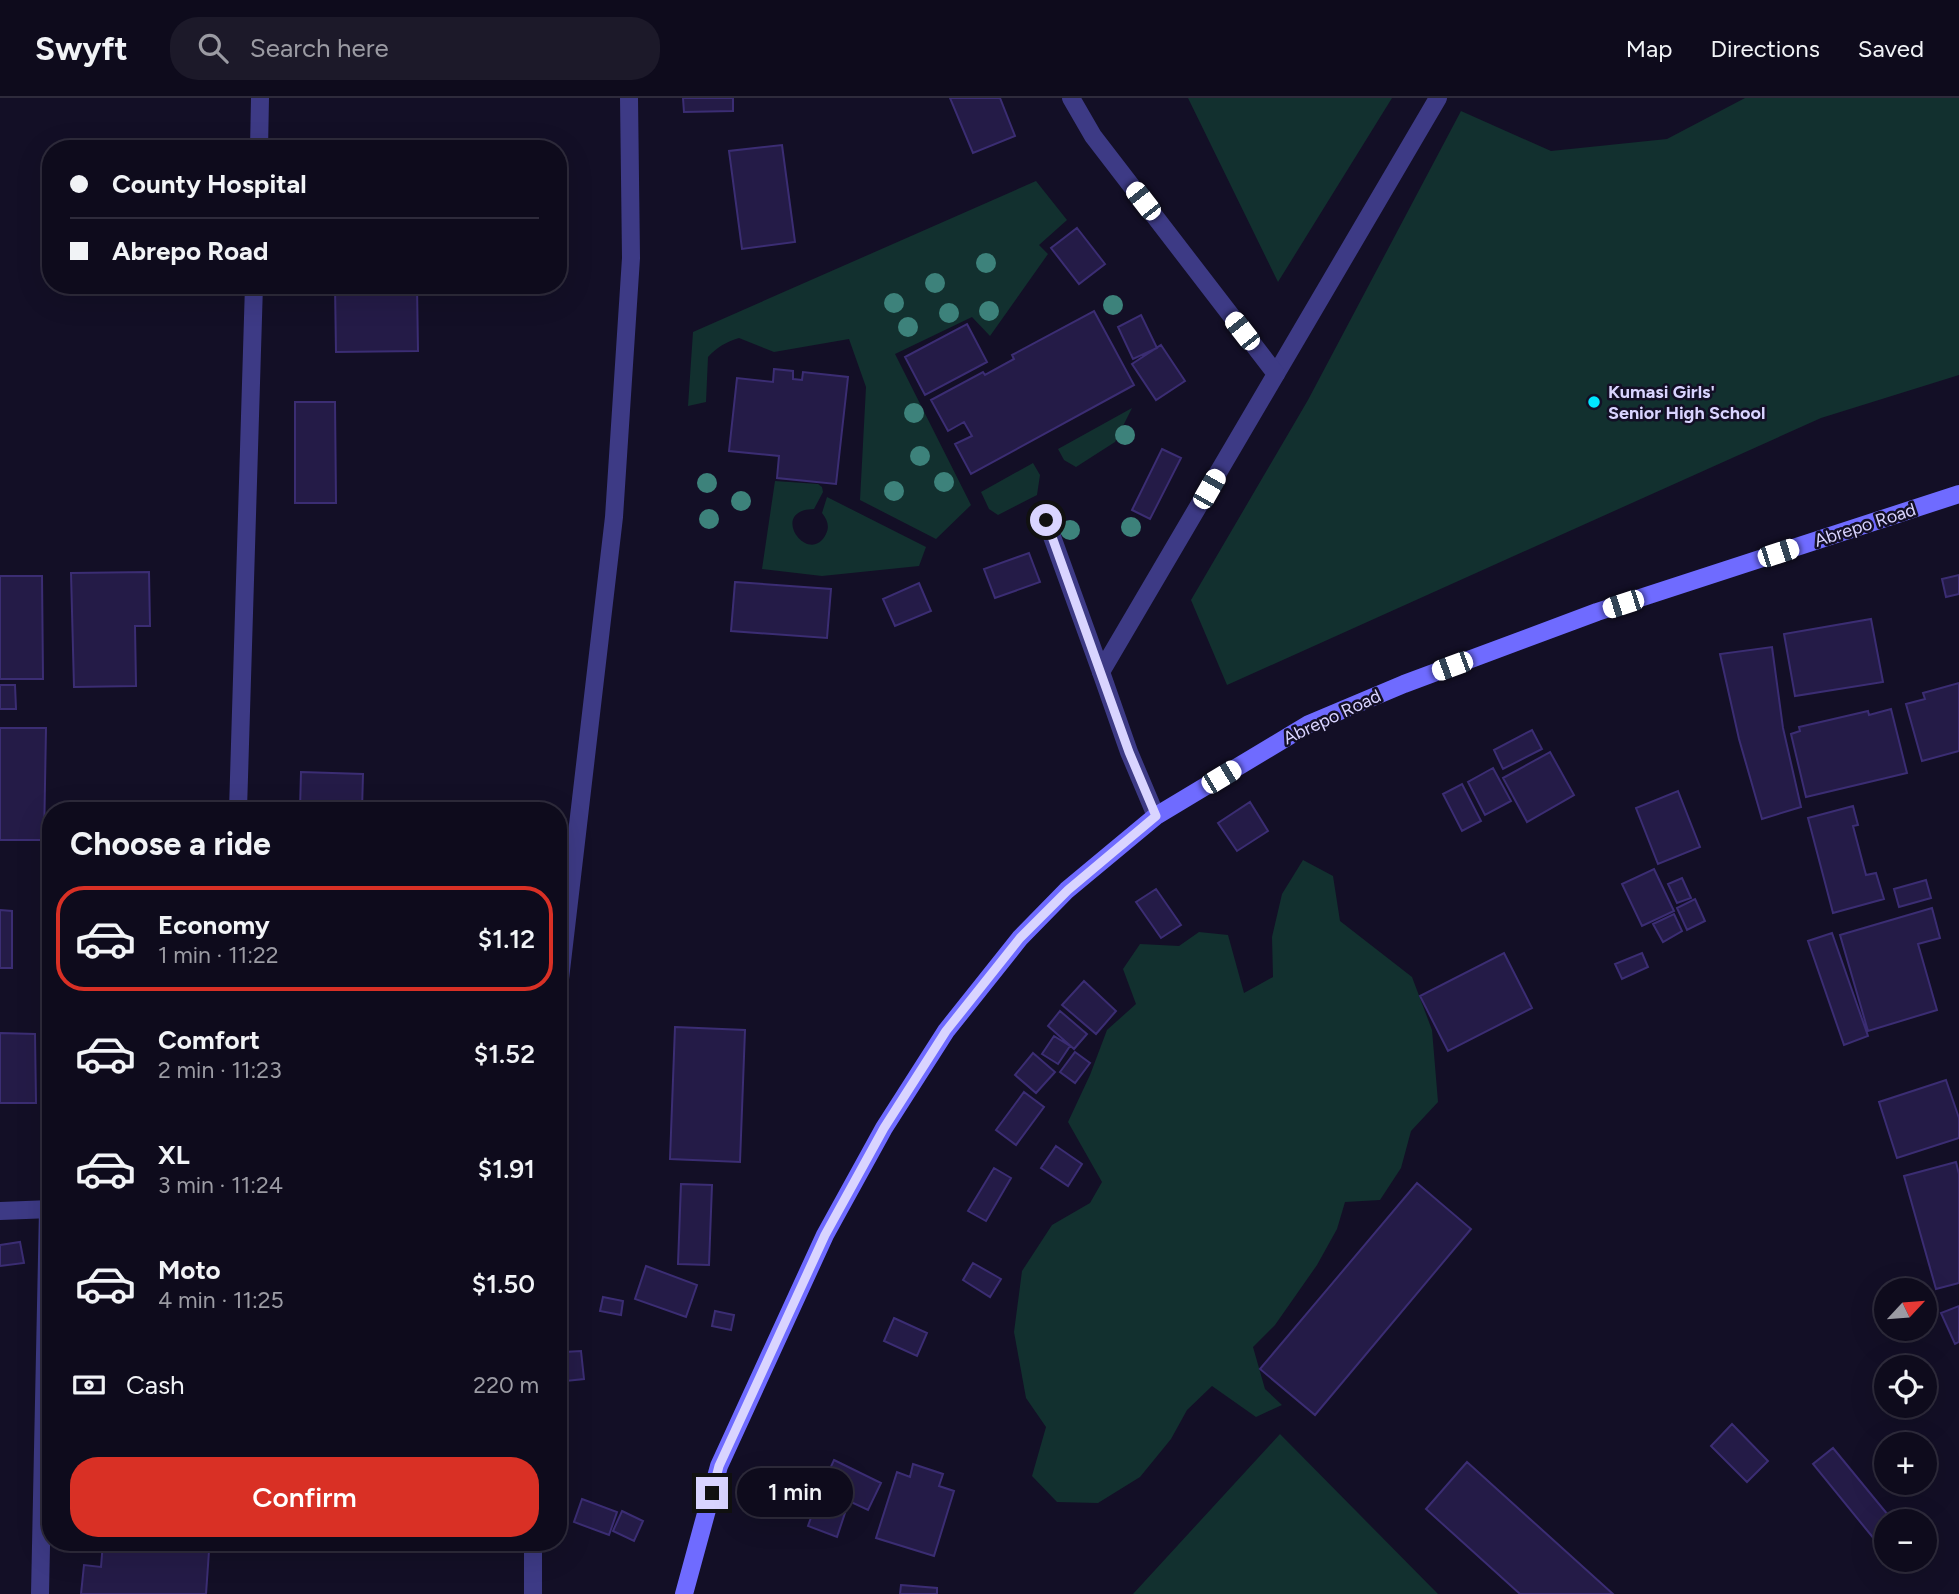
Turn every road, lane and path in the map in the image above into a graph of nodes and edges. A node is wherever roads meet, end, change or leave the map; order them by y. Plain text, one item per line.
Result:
1 (260, 98) edge
2 (629, 98) edge
3 (1072, 98) edge
4 (1438, 98) edge
5 (259, 140) edge
6 (254, 294) edge
7 (1276, 374) junction
8 (1959, 494) edge
9 (1046, 520) dead end
10 (1101, 672) junction
11 (238, 802) edge
12 (1156, 816) junction
13 (567, 919) edge
14 (42, 1209) edge
15 (0, 1211) edge
16 (42, 1508) edge
17 (533, 1551) edge
18 (40, 1594) edge
19 (533, 1594) edge
20 (684, 1594) edge

1 - 5 street
2 - 13 street
3 - 7 street
4 - 7 street
6 - 11 street
7 - 10 street
8 - 12 main road, Abrepo Road
9 - 10 street
10 - 12 street
12 - 20 main road, Abrepo Road
14 - 15 street
16 - 18 street
17 - 19 street

